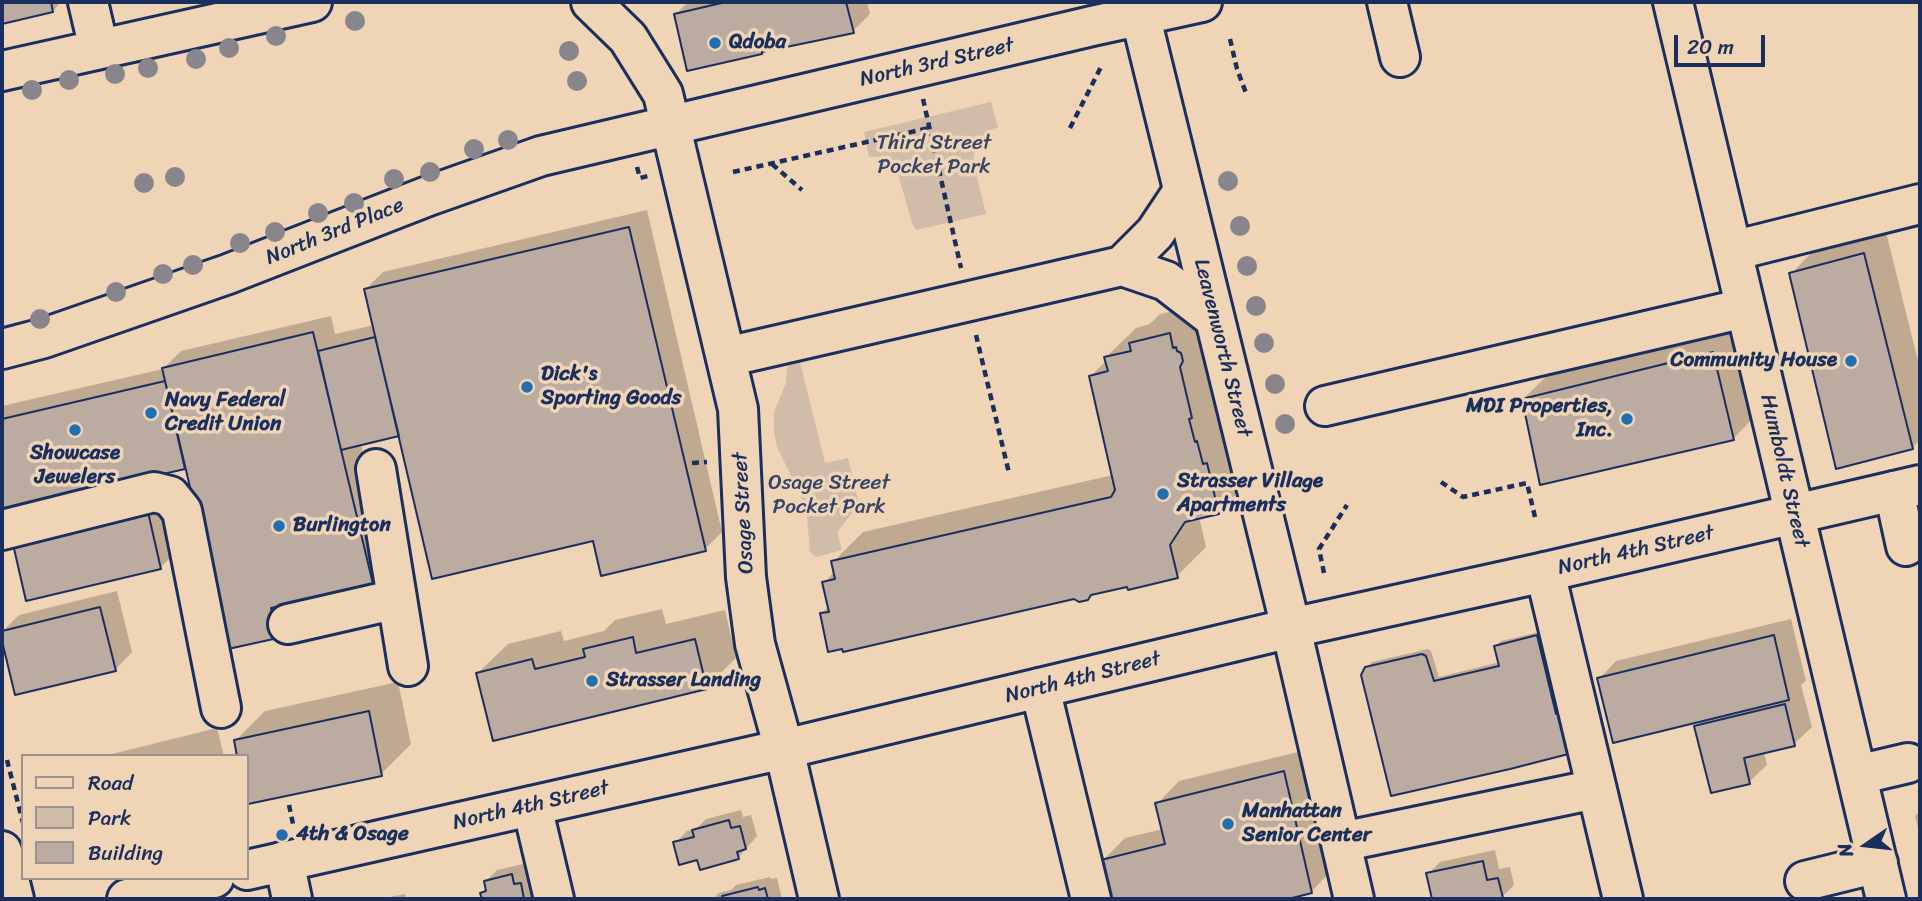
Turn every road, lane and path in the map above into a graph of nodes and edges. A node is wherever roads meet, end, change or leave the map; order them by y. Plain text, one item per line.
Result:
1 (88, 2) edge
2 (312, 2) edge
3 (591, 2) edge
4 (1202, 2) edge
5 (1387, 2) edge
6 (1673, 2) edge
7 (1138, 9) edge
8 (1230, 39) dead end
9 (99, 49) junction
10 (1400, 57) dead end
11 (1101, 67) dead end
12 (2, 71) edge
13 (1246, 93) dead end
14 (671, 125) junction
15 (929, 128) dead end
16 (1070, 128) dead end
17 (771, 163) junction
18 (733, 172) dead end
19 (802, 190) dead end
20 (1183, 191) junction
21 (1920, 204) edge
22 (1732, 251) junction
23 (1122, 266) junction
24 (1745, 308) junction
25 (1214, 318) junction
26 (2, 349) edge
27 (726, 357) junction
28 (1325, 406) dead end
29 (376, 469) dead end
30 (1441, 482) dead end
31 (1907, 488) edge
32 (1348, 505) dead end
33 (1795, 514) junction
34 (1535, 517) dead end
35 (2, 530) edge
36 (1906, 547) dead end
37 (1545, 572) junction
38 (1324, 573) dead end
39 (397, 599) junction
40 (288, 624) dead end
41 (1291, 628) junction
42 (408, 666) dead end
43 (1040, 688) junction
44 (221, 708) dead end
45 (784, 749) junction
46 (7, 760) dead end
47 (1908, 763) dead end
48 (1857, 775) junction
49 (1596, 789) junction
50 (531, 806) junction
51 (21, 816) edge
52 (1341, 842) junction
53 (2, 851) edge
54 (284, 861) junction
55 (248, 870) edge
56 (206, 880) edge
57 (1805, 881) dead end
58 (1882, 881) edge
59 (14, 899) edge
60 (127, 899) edge
61 (292, 899) edge
62 (554, 899) edge
63 (819, 899) edge
64 (1091, 899) edge
65 (1354, 899) edge
66 (1623, 899) edge

1 - 9 street
2 - 9 street
3 - 14 street, Osage Street
4 - 7 street, North 3rd Street
5 - 10 street
6 - 22 street, Humboldt Street
7 - 14 street, North 3rd Street
7 - 20 street, Leavenworth Street
8 - 13 path
9 - 12 street
11 - 16 path
14 - 26 street, North 3rd Place
14 - 27 street, Osage Street
15 - 17 path
17 - 18 path
17 - 19 path
20 - 23 street
20 - 25 street, Leavenworth Street
21 - 22 street
22 - 24 street, Humboldt Street
23 - 25 street
23 - 27 street
24 - 28 street
24 - 33 street, Humboldt Street
25 - 41 street, Leavenworth Street
27 - 45 street, Osage Street
29 - 39 street
30 - 34 path
31 - 33 street, North 4th Street
31 - 36 street
32 - 38 path
33 - 37 street, North 4th Street
33 - 48 street, Humboldt Street
35 - 44 street
37 - 41 street, North 4th Street
37 - 49 street
39 - 40 street
39 - 42 street
41 - 43 street, North 4th Street
41 - 52 street, Leavenworth Street
43 - 45 street, North 4th Street
43 - 64 street
45 - 50 street, North 4th Street
45 - 63 street, Osage Street
46 - 51 path
47 - 48 street
48 - 58 street, Humboldt Street
49 - 52 street
49 - 66 street
50 - 54 street, North 4th Street
50 - 62 street
52 - 65 street, Leavenworth Street
53 - 59 street
54 - 55 street, North 4th Street
54 - 61 street
56 - 60 street
57 - 58 street

